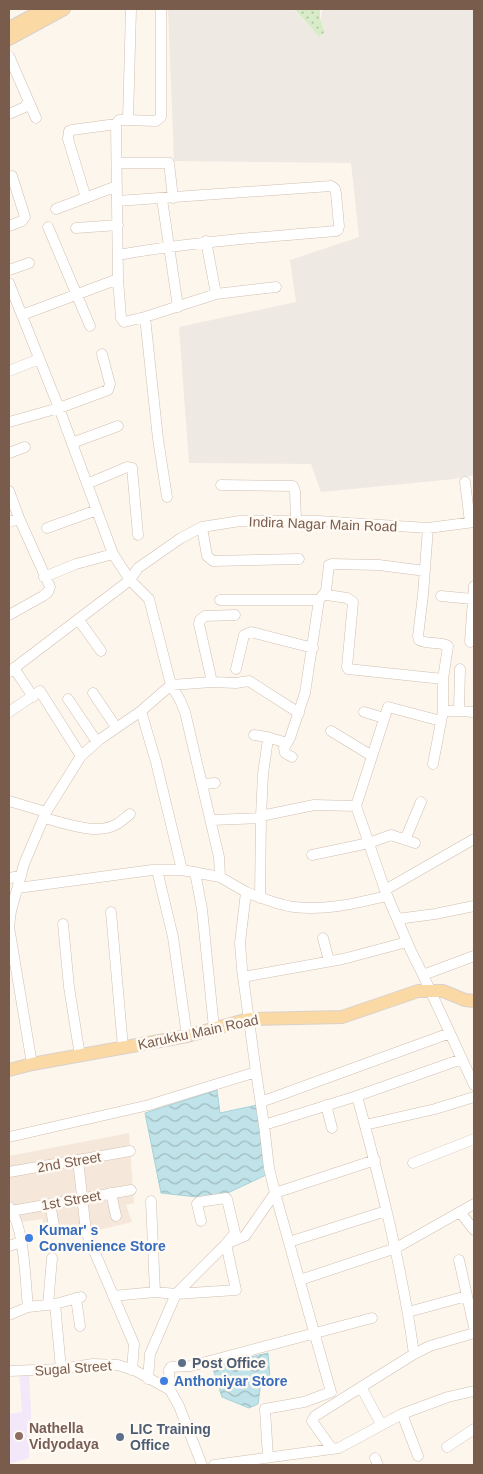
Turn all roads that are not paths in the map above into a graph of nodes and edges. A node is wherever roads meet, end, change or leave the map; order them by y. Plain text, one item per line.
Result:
1 (64, 9) edge
2 (131, 9) edge
3 (161, 9) edge
4 (42, 12) edge
5 (9, 28) edge
6 (9, 39) edge
7 (9, 56) edge
8 (28, 102) junction
9 (9, 114) edge
10 (36, 118) dead end
11 (128, 120) junction
12 (116, 124) junction
13 (117, 163) junction
14 (12, 176) dead end
15 (117, 186) junction
16 (86, 198) junction
17 (173, 198) junction
18 (162, 199) junction
19 (117, 201) junction
20 (56, 210) dead end
21 (9, 226) edge
22 (118, 226) junction
23 (48, 227) dead end
24 (76, 228) dead end
25 (206, 241) junction
26 (168, 246) junction
27 (118, 255) junction
28 (29, 263) dead end
29 (9, 270) edge
30 (118, 279) junction
31 (9, 283) edge
32 (276, 287) dead end
33 (77, 293) junction
34 (216, 294) junction
35 (178, 307) junction
36 (9, 313) edge
37 (21, 313) junction
38 (145, 317) junction
39 (90, 326) dead end
40 (102, 354) dead end
41 (39, 359) junction
42 (9, 371) edge
43 (59, 408) junction
44 (9, 422) edge
45 (118, 426) dead end
46 (72, 443) junction
47 (25, 447) dead end
48 (9, 453) edge
49 (465, 482) dead end
50 (87, 484) junction
51 (222, 486) dead end
52 (9, 491) edge
53 (167, 497) dead end
54 (97, 510) junction
55 (19, 518) junction
56 (296, 521) junction
57 (9, 522) edge
58 (472, 522) edge
59 (202, 527) junction
60 (47, 528) dead end
61 (428, 528) junction
62 (138, 535) dead end
63 (113, 554) junction
64 (299, 559) dead end
65 (425, 571) junction
66 (44, 577) junction
67 (130, 580) junction
68 (474, 586) edge
69 (326, 591) junction
70 (441, 596) dead end
71 (472, 599) junction
72 (220, 600) dead end
73 (319, 600) junction
74 (9, 615) edge
75 (235, 615) dead end
76 (473, 617) edge
77 (78, 619) junction
78 (470, 642) dead end
79 (312, 648) junction
80 (101, 651) dead end
81 (236, 669) dead end
82 (460, 669) dead end
83 (11, 670) edge
84 (443, 679) junction
85 (212, 682) junction
86 (171, 685) junction
87 (93, 693) dead end
88 (33, 697) junction
89 (68, 700) dead end
90 (141, 711) junction
91 (444, 711) junction
92 (459, 711) junction
93 (9, 712) edge
94 (364, 712) dead end
95 (474, 712) edge
96 (299, 713) junction
97 (384, 718) junction
98 (440, 721) junction
99 (116, 727) junction
100 (332, 731) dead end
101 (254, 735) dead end
102 (268, 738) junction
103 (97, 742) junction
104 (287, 743) junction
105 (81, 756) junction
106 (372, 756) junction
107 (292, 757) dead end
108 (433, 764) dead end
109 (215, 783) dead end
110 (203, 784) junction
111 (10, 802) edge
112 (421, 802) dead end
113 (356, 806) junction
114 (130, 814) dead end
115 (45, 815) junction
116 (261, 817) junction
117 (212, 820) junction
118 (474, 839) edge
119 (369, 843) junction
120 (312, 855) dead end
121 (157, 870) junction
122 (182, 870) junction
123 (195, 872) junction
124 (21, 876) junction
125 (220, 877) junction
126 (9, 878) edge
127 (18, 888) junction
128 (246, 892) junction
129 (386, 893) junction
130 (260, 898) junction
131 (474, 906) edge
132 (111, 912) dead end
133 (397, 919) junction
134 (63, 924) dead end
135 (9, 927) edge
136 (323, 938) dead end
137 (407, 942) junction
138 (474, 956) edge
139 (329, 962) junction
140 (423, 975) junction
141 (243, 977) junction
142 (431, 991) junction
143 (474, 1001) edge
144 (249, 1018) junction
145 (214, 1028) junction
146 (450, 1033) junction
147 (187, 1036) junction
148 (123, 1047) junction
149 (80, 1056) junction
150 (462, 1060) junction
151 (32, 1064) junction
152 (9, 1070) edge
153 (256, 1072) junction
154 (474, 1085) edge
155 (357, 1096) junction
156 (474, 1097) edge
157 (261, 1102) junction
158 (326, 1106) junction
159 (264, 1125) junction
160 (365, 1126) junction
161 (332, 1128) dead end
162 (9, 1137) edge
163 (474, 1139) edge
164 (130, 1151) dead end
165 (78, 1160) junction
166 (375, 1160) junction
167 (413, 1163) dead end
168 (9, 1172) edge
169 (131, 1190) dead end
170 (275, 1193) junction
171 (111, 1194) junction
172 (82, 1198) junction
173 (151, 1201) dead end
174 (50, 1204) junction
175 (474, 1204) edge
176 (10, 1209) edge
177 (386, 1210) junction
178 (460, 1212) junction
179 (116, 1216) dead end
180 (201, 1221) dead end
181 (54, 1226) dead end
182 (474, 1230) edge
183 (21, 1242) junction
184 (289, 1242) junction
185 (226, 1244) junction
186 (9, 1246) edge
187 (396, 1248) junction
188 (52, 1258) dead end
189 (459, 1260) dead end
190 (300, 1280) junction
191 (156, 1292) junction
192 (176, 1294) junction
193 (112, 1296) junction
194 (467, 1296) junction
195 (52, 1304) junction
196 (28, 1307) junction
197 (408, 1312) junction
198 (9, 1315) edge
199 (372, 1318) dead end
200 (80, 1326) dead end
201 (474, 1327) edge
202 (315, 1332) junction
203 (474, 1333) edge
204 (414, 1354) junction
205 (61, 1369) junction
206 (132, 1370) junction
207 (9, 1371) edge
208 (148, 1378) junction
209 (361, 1388) junction
210 (170, 1390) junction
211 (474, 1391) edge
212 (402, 1414) junction
213 (381, 1424) junction
214 (474, 1429) edge
215 (448, 1447) dead end
216 (332, 1449) junction
217 (418, 1456) dead end
218 (268, 1457) junction
219 (202, 1465) edge
220 (214, 1465) edge

1 - 4 main road
2 - 11 street
3 - 11 street
4 - 5 main road
4 - 6 main road
7 - 8 street
8 - 9 street
8 - 10 street
11 - 12 street
12 - 13 street
12 - 16 street
13 - 15 street
13 - 17 street
14 - 21 street
15 - 16 street
15 - 19 street
16 - 20 street
17 - 18 street
17 - 25 street
18 - 19 street
18 - 26 street
19 - 22 street
22 - 24 street
22 - 27 street
23 - 33 street
25 - 26 street
25 - 34 street
26 - 27 street
26 - 35 street
27 - 30 street
28 - 29 street
30 - 33 street
30 - 38 street
31 - 37 street
32 - 34 street
33 - 37 street
33 - 39 street
34 - 35 street
35 - 38 street
36 - 37 street
37 - 41 street
38 - 53 street
40 - 43 street
41 - 42 street
41 - 43 street
43 - 44 street
43 - 46 street
45 - 46 street
46 - 50 street
47 - 48 street
49 - 58 street
50 - 54 street
50 - 62 street
51 - 56 street
52 - 55 street
54 - 60 street
54 - 63 street
55 - 57 street
55 - 66 street
56 - 59 street, Indira Nagar Main Road
56 - 61 street, Indira Nagar Main Road
58 - 61 street, Indira Nagar Main Road
59 - 64 street
59 - 67 street, Indira Nagar Main Road
61 - 65 street
63 - 66 street
63 - 67 street
65 - 69 street
65 - 84 street
66 - 74 street
67 - 77 street, Indira Nagar Main Road
67 - 86 street
68 - 71 street
69 - 73 street
69 - 84 street
70 - 71 street
71 - 76 street
72 - 73 street
73 - 79 street
75 - 85 street
76 - 78 street
77 - 80 street
77 - 83 street, Indira Nagar Main Road
79 - 81 street
79 - 96 street
82 - 92 street
83 - 88 street
84 - 91 street
85 - 86 street
85 - 96 street
86 - 90 street
86 - 110 street
87 - 99 street
88 - 93 street
88 - 105 street
89 - 103 street
90 - 99 street
90 - 122 street
91 - 92 street
91 - 98 street
92 - 95 street
94 - 97 street
96 - 104 street
97 - 98 street
97 - 106 street
98 - 108 street
99 - 103 street
100 - 106 street
101 - 102 street
102 - 104 street
102 - 116 street
103 - 105 street
104 - 107 street
105 - 115 street
106 - 113 street
109 - 110 street
110 - 117 street
111 - 115 street
112 - 119 street
113 - 116 street
113 - 119 street
114 - 115 street
115 - 124 street
116 - 117 street
116 - 130 street
117 - 125 street
118 - 129 street
119 - 120 street
119 - 129 street
121 - 122 street
121 - 127 street
121 - 147 street
122 - 123 street
123 - 125 street
123 - 145 street
124 - 126 street
124 - 127 street
125 - 128 street
127 - 135 street
128 - 130 street
128 - 141 street
129 - 130 street
129 - 133 street
131 - 133 street
132 - 148 street
133 - 137 street
134 - 149 street
135 - 151 street
136 - 139 street
137 - 139 street
137 - 140 street
138 - 140 street
139 - 141 street
140 - 142 street
141 - 144 street
142 - 143 main road, Karukku Main Road
142 - 144 main road, Karukku Main Road
142 - 146 street
144 - 145 main road, Karukku Main Road
144 - 153 street
145 - 147 main road, Karukku Main Road
146 - 150 street
146 - 157 street
147 - 148 main road, Karukku Main Road
148 - 149 main road, Karukku Main Road
149 - 151 main road, Karukku Main Road
150 - 154 street
150 - 155 street
151 - 152 main road, Karukku Main Road
153 - 157 street
153 - 162 street
155 - 158 street
155 - 160 street
156 - 160 street
157 - 159 street
158 - 159 street
158 - 161 street
159 - 170 street
160 - 166 street
163 - 167 street
164 - 165 street, 2nd Street
165 - 168 street, 2nd Street
165 - 172 street
166 - 170 street
166 - 177 street
169 - 171 street, 1st Street
170 - 184 street
170 - 185 street
171 - 172 street, 1st Street
171 - 179 street
172 - 174 street, 1st Street
172 - 193 street
173 - 191 street
174 - 176 street, 1st Street
174 - 181 street
175 - 178 street
176 - 183 street
177 - 184 street
177 - 187 street
178 - 182 street
178 - 187 street
180 - 185 street
183 - 186 street
183 - 196 street
184 - 190 street
185 - 192 street
185 - 192 street
187 - 190 street
187 - 197 street
188 - 195 street
189 - 194 street
190 - 202 street
191 - 192 street
191 - 193 street
192 - 208 street
193 - 206 street
194 - 197 street
194 - 201 street
195 - 196 street
195 - 200 street
195 - 205 street
196 - 198 street
197 - 204 street
199 - 202 street
202 - 210 street
202 - 218 street
203 - 204 street
204 - 209 street
205 - 206 street, Sugal Street
205 - 207 street, Sugal Street
206 - 208 street, Sugal Street
208 - 210 street, Sugal Street
209 - 213 street
209 - 216 street
210 - 219 street
211 - 212 street
212 - 213 street
212 - 217 street
213 - 216 street
214 - 215 street
216 - 218 street
218 - 220 street

